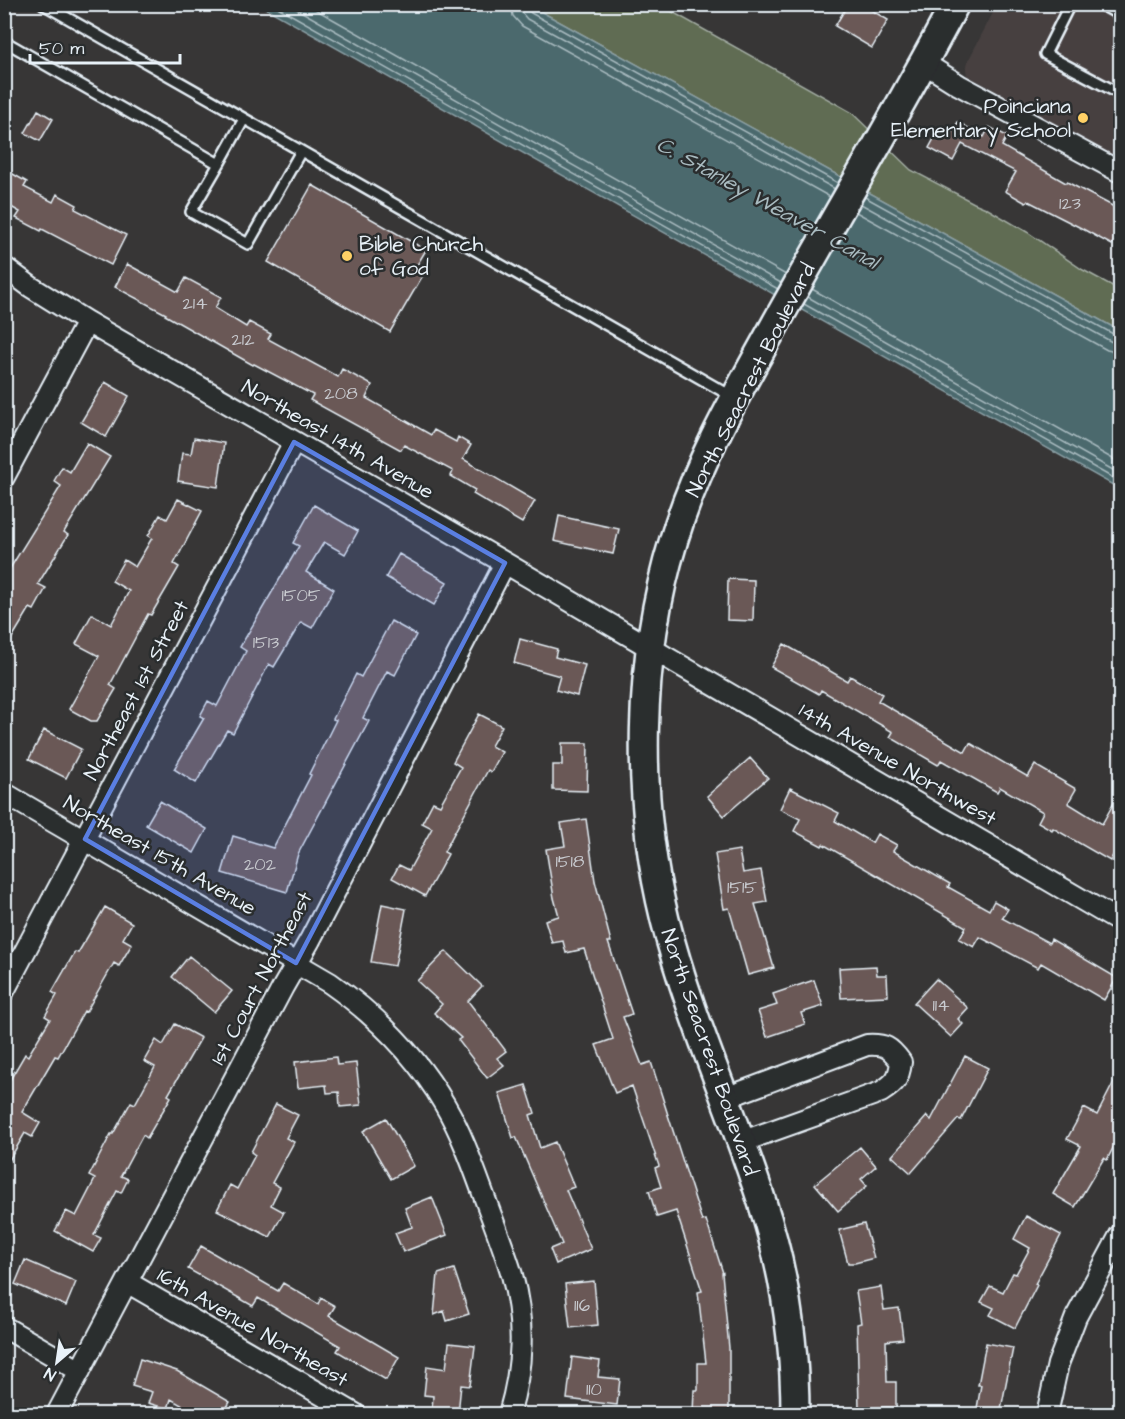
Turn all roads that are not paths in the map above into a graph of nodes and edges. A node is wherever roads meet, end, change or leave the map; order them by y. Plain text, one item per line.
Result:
1 (43, 4) edge
2 (1070, 4) edge
3 (1100, 4) edge
4 (954, 5) edge
5 (1120, 15) edge
6 (4, 41) edge
7 (924, 63) junction
8 (1120, 94) edge
9 (244, 119) junction
10 (301, 151) junction
11 (219, 164) junction
12 (1120, 172) edge
13 (4, 267) edge
14 (87, 322) junction
15 (735, 399) junction
16 (294, 442) junction
17 (4, 477) edge
18 (505, 563) junction
19 (651, 648) junction
20 (4, 793) edge
21 (85, 839) junction
22 (1120, 922) edge
23 (296, 963) junction
24 (4, 991) edge
25 (725, 1098) junction
26 (741, 1142) junction
27 (1120, 1235) edge
28 (127, 1282) junction
29 (4, 1327) edge
30 (80, 1371) junction
31 (57, 1414) edge
32 (356, 1414) edge
33 (509, 1414) edge
34 (795, 1414) edge
35 (1047, 1414) edge

1 - 9 lane
2 - 8 lane
3 - 5 lane
4 - 7 street, North Seacrest Boulevard
6 - 11 lane
7 - 12 street
7 - 15 street, North Seacrest Boulevard
9 - 10 lane
9 - 11 lane
10 - 11 lane
10 - 15 lane
13 - 14 street, Northeast 14th Avenue
14 - 16 street, Northeast 14th Avenue
14 - 17 street
15 - 19 street, North Seacrest Boulevard
16 - 18 street, Northeast 14th Avenue
16 - 21 street, Northeast 1st Street
18 - 19 street, Northeast 14th Avenue
18 - 23 street, 1st Court Northeast
19 - 22 street, 14th Avenue Northwest
19 - 25 street, North Seacrest Boulevard
20 - 21 street, Northeast 15th Avenue
21 - 23 street, Northeast 15th Avenue
21 - 24 street, Northeast 1st Street
23 - 28 street, 1st Court Northeast
23 - 33 street, Northeast 15th Avenue
25 - 26 street, North Seacrest Boulevard
25 - 26 street
26 - 34 street, North Seacrest Boulevard
27 - 35 street
28 - 30 street, 1st Court Northeast
28 - 32 street, 16th Avenue Northeast
29 - 30 street
30 - 31 street, 1st Court Northeast

